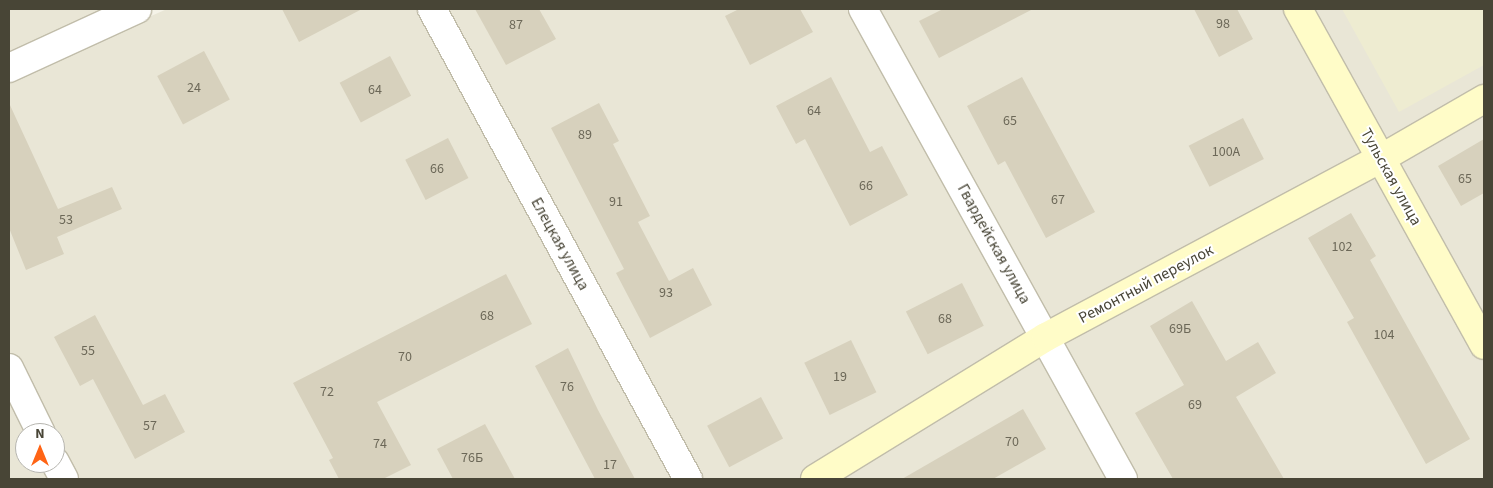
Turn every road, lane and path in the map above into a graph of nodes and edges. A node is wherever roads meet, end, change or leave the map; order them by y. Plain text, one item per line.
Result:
1 (136, 9) edge
2 (432, 9) edge
3 (863, 9) edge
4 (1298, 9) edge
5 (9, 68) edge
6 (1484, 99) edge
7 (1380, 158) junction
8 (1046, 337) junction
9 (1484, 345) edge
10 (9, 368) edge
11 (36, 423) edge
12 (688, 479) edge
13 (815, 479) edge
14 (1123, 479) edge

1 - 5 street
2 - 12 street, Елецкая улица
3 - 8 street, Гвардейская улица
4 - 7 main road, Тульская улица
6 - 7 main road, Ремонтный переулок
7 - 8 main road, Ремонтный переулок
7 - 9 main road, Тульская улица
8 - 13 main road, Ремонтный переулок
8 - 14 street, Гвардейская улица
10 - 11 street

